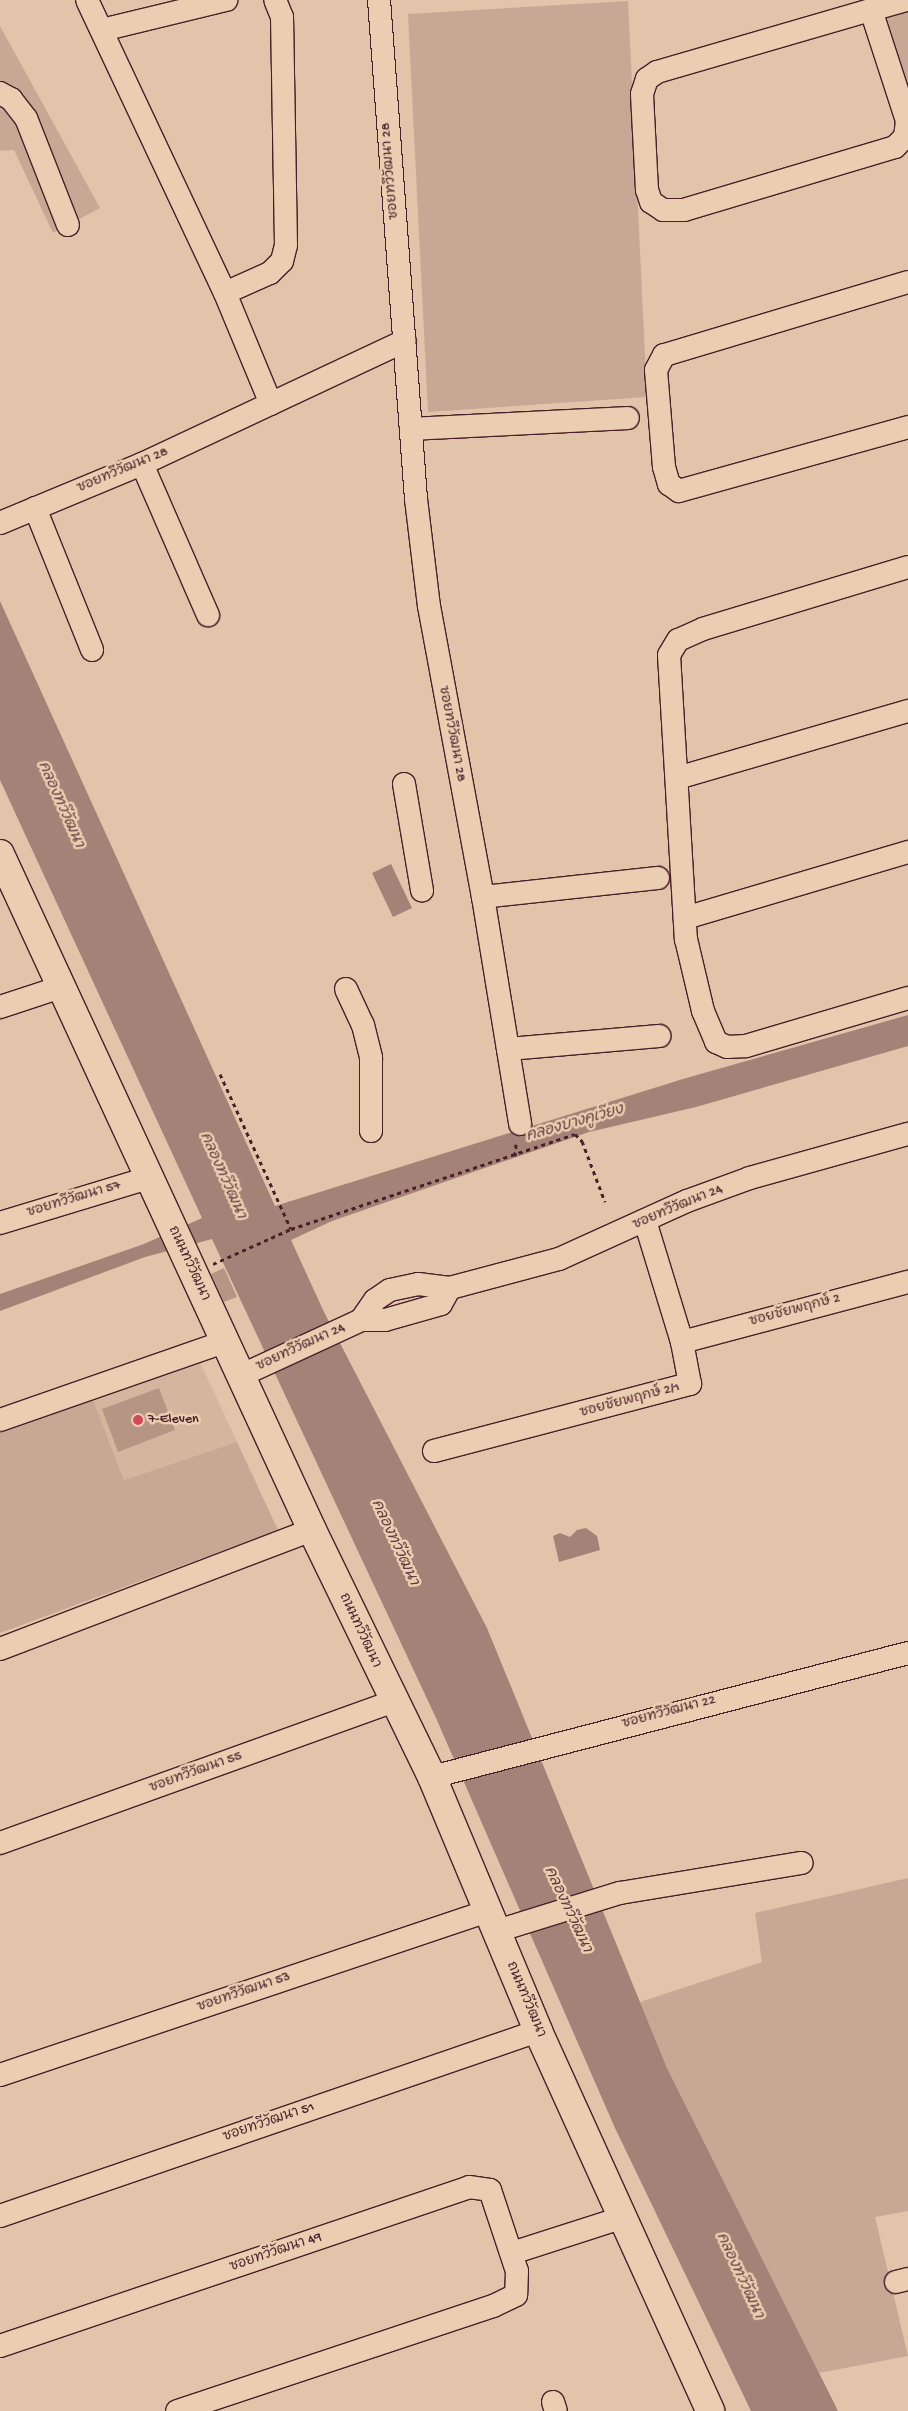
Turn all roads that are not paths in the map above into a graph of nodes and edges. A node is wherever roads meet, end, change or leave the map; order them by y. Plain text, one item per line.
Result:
1 (87, 0) edge
2 (226, 0) edge
3 (275, 0) edge
4 (379, 0) edge
5 (906, 0) edge
6 (871, 10) junction
7 (102, 30) junction
8 (0, 93) edge
9 (68, 225) dead end
10 (908, 282) edge
11 (225, 293) junction
12 (405, 342) junction
13 (271, 404) junction
14 (628, 418) dead end
15 (908, 427) edge
16 (411, 429) junction
17 (142, 464) junction
18 (36, 508) junction
19 (0, 523) edge
20 (908, 566) edge
21 (208, 615) dead end
22 (92, 650) dead end
23 (908, 711) edge
24 (677, 778) junction
25 (404, 784) dead end
26 (908, 852) edge
27 (0, 854) edge
28 (658, 878) dead end
29 (422, 890) dead end
30 (483, 897) junction
31 (685, 918) junction
32 (61, 987) junction
33 (346, 989) dead end
34 (908, 998) edge
35 (0, 1008) edge
36 (659, 1036) dead end
37 (508, 1049) junction
38 (520, 1124) dead end
39 (371, 1132) dead end
40 (908, 1134) edge
41 (148, 1178) junction
42 (645, 1221) junction
43 (0, 1223) edge
44 (908, 1282) edge
45 (224, 1342) junction
46 (682, 1342) junction
47 (240, 1376) junction
48 (0, 1420) edge
49 (434, 1451) dead end
50 (312, 1530) junction
51 (0, 1649) edge
52 (908, 1653) edge
53 (392, 1702) junction
54 (432, 1777) junction
55 (0, 1843) edge
56 (802, 1863) dead end
57 (492, 1921) junction
58 (538, 2031) junction
59 (0, 2075) edge
60 (0, 2216) edge
61 (621, 2218) junction
62 (512, 2253) junction
63 (0, 2346) edge
64 (176, 2411) edge
65 (710, 2411) edge

1 - 7 street
2 - 7 street
3 - 11 street
4 - 12 street, ซอยทวีวัฒนา 28
5 - 6 street
6 - 6 street
7 - 11 street
8 - 9 street
10 - 15 street
11 - 13 street
12 - 13 street, ซอยทวีวัฒนา 28
12 - 16 street, ซอยทวีวัฒนา 28
13 - 17 street, ซอยทวีวัฒนา 28
14 - 16 street
16 - 30 street, ซอยทวีวัฒนา 28
17 - 18 street, ซอยทวีวัฒนา 28
17 - 21 street
18 - 19 street, ซอยทวีวัฒนา 28
18 - 22 street
20 - 24 street
23 - 24 street
24 - 31 street
25 - 29 street
26 - 31 street
27 - 32 main road, ถนนทวีวัฒนา
28 - 30 street
30 - 37 street, ซอยทวีวัฒนา 28
31 - 34 street
32 - 35 street
32 - 41 main road, ถนนทวีวัฒนา
33 - 39 street
36 - 37 street
37 - 38 street, ซอยทวีวัฒนา 28
40 - 42 street, ซอยทวีวัฒนา 24
41 - 43 street, ซอยทวีวัฒนา 57
41 - 45 main road, ถนนทวีวัฒนา
42 - 46 street, ซอยชัยพฤกษ์ 2/1
42 - 47 street, ซอยทวีวัฒนา 24
44 - 46 street, ซอยชัยพฤกษ์ 2
45 - 47 main road, ถนนทวีวัฒนา
45 - 48 street
46 - 49 street, ซอยชัยพฤกษ์ 2/1
47 - 50 main road, ถนนทวีวัฒนา
50 - 51 street
50 - 53 main road, ถนนทวีวัฒนา
52 - 54 street, ซอยทวีวัฒนา 22
53 - 54 main road, ถนนทวีวัฒนา
53 - 55 street, ซอยทวีวัฒนา 55
54 - 57 main road, ถนนทวีวัฒนา
56 - 57 street, ซอยทวีวัฒนา 53
57 - 58 main road, ถนนทวีวัฒนา
57 - 59 street, ซอยทวีวัฒนา 53
58 - 60 street, ซอยทวีวัฒนา 51
58 - 61 main road, ถนนทวีวัฒนา
61 - 62 street
61 - 65 main road, ถนนทวีวัฒนา
62 - 63 street, ซอยทวีวัฒนา 49
62 - 64 street, ซอยทวีวัฒนา 49

